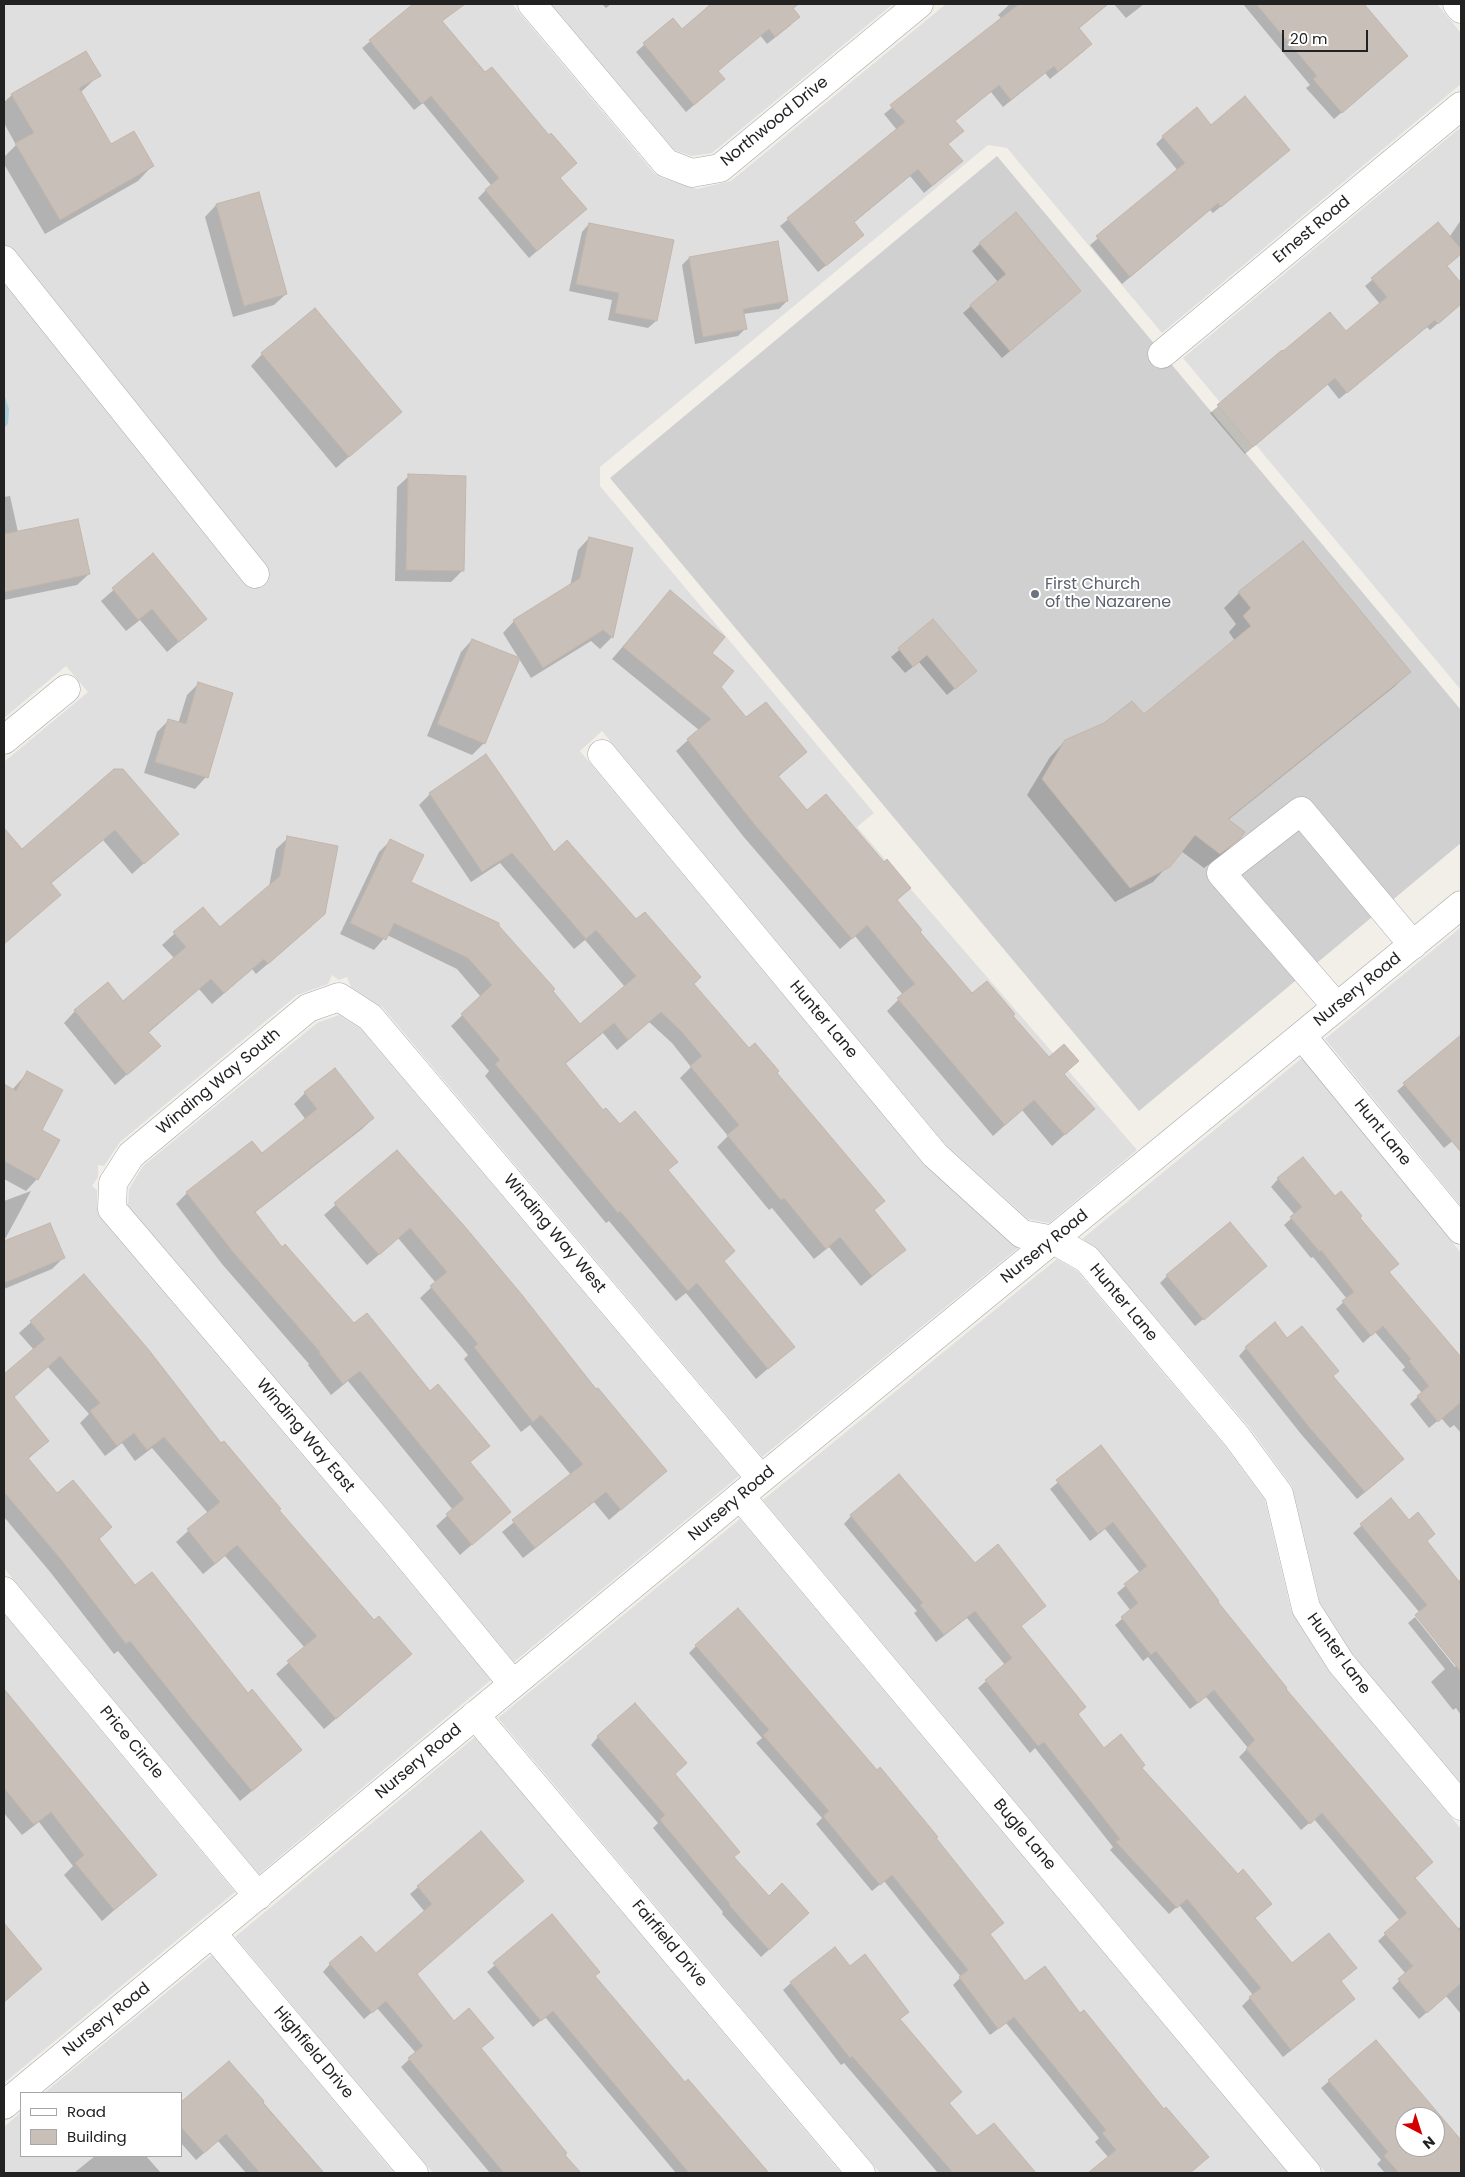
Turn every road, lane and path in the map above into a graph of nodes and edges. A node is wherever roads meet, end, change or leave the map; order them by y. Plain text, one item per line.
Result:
1 (532, 4) edge
2 (919, 4) edge
3 (1457, 4) edge
4 (1461, 9) edge
5 (1461, 106) edge
6 (4, 260) edge
7 (1162, 354) dead end
8 (255, 574) dead end
9 (66, 689) dead end
10 (4, 740) edge
11 (602, 754) dead end
12 (1461, 905) edge
13 (1413, 945) junction
14 (339, 997) joint
15 (1337, 1007) junction
16 (1302, 1036) junction
17 (113, 1183) joint
18 (1461, 1230) edge
19 (1054, 1240) junction
20 (761, 1479) junction
21 (741, 1497) junction
22 (4, 1591) edge
23 (514, 1684) junction
24 (475, 1715) junction
25 (1461, 1806) edge
26 (258, 1896) junction
27 (212, 1933) junction
28 (4, 2105) edge
29 (414, 2173) edge
30 (862, 2173) edge
31 (1307, 2173) edge

1 - 2 street, Northwood Drive
3 - 4 street
5 - 7 street, Ernest Road
6 - 8 street
9 - 10 street
11 - 19 street, Hunter Lane
12 - 13 street, Nursery Road
13 - 15 street, Nursery Road
13 - 15 street
14 - 17 street, Winding Way South
14 - 20 street, Winding Way West
15 - 16 street, Nursery Road
16 - 18 street, Hunt Lane
16 - 19 street, Nursery Road
17 - 23 street, Winding Way East
19 - 20 street, Nursery Road
19 - 25 street, Hunter Lane
20 - 21 street, Nursery Road
21 - 23 street, Nursery Road
21 - 31 street, Bugle Lane
22 - 26 street, Price Circle
23 - 24 street, Nursery Road
24 - 26 street, Nursery Road
24 - 30 street, Fairfield Drive
26 - 27 street, Nursery Road
27 - 28 street, Nursery Road
27 - 29 street, Highfield Drive

